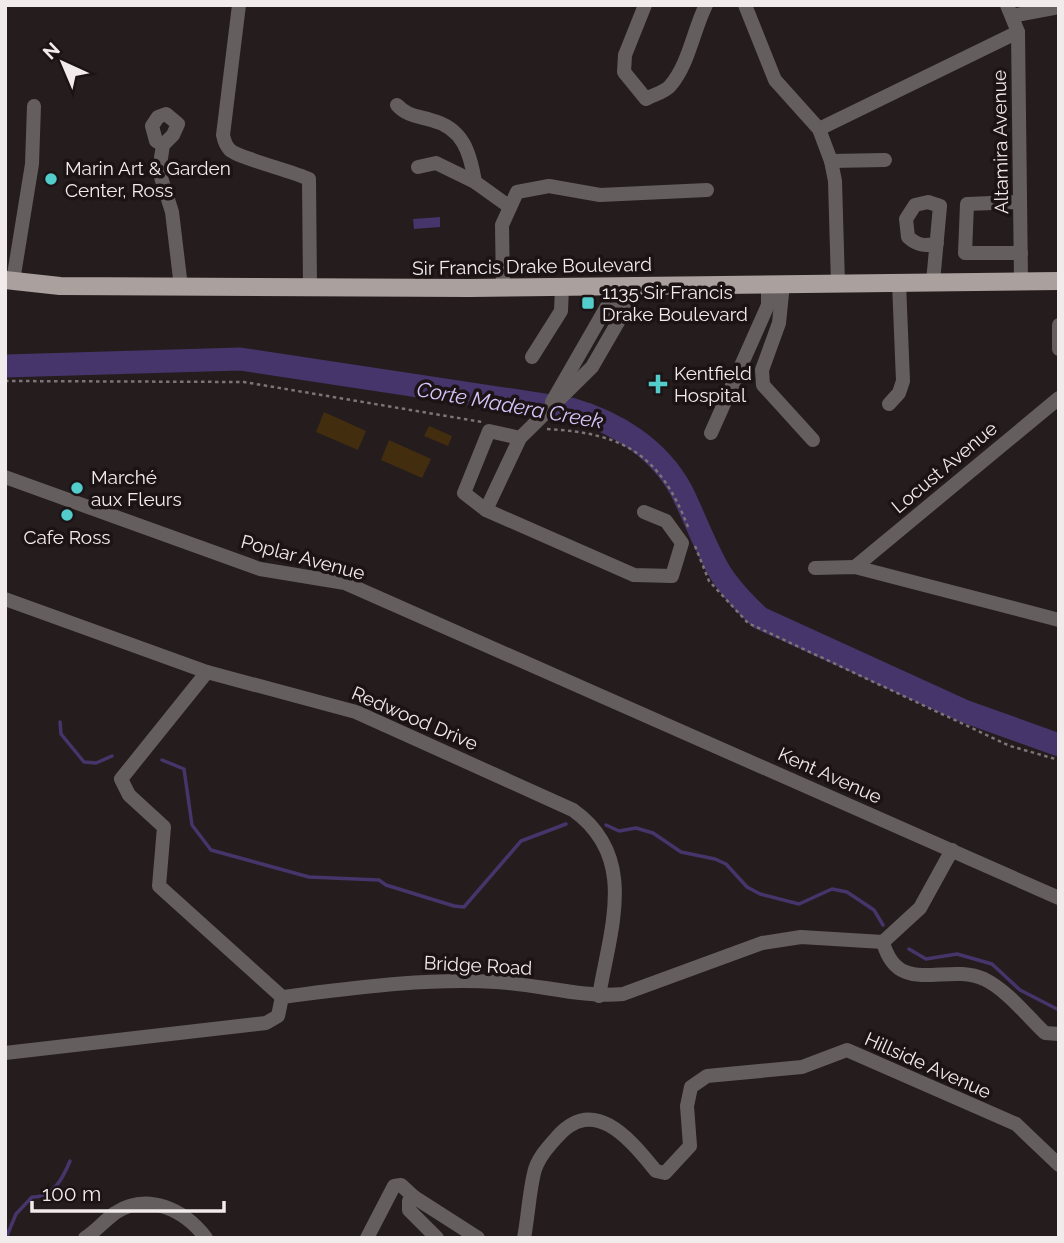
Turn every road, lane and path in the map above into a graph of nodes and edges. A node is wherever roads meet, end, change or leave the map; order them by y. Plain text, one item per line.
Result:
1 (239, 5) edge
2 (645, 5) edge
3 (706, 5) edge
4 (745, 5) edge
5 (1059, 7) edge
6 (1010, 10) edge
7 (1018, 32) junction
8 (397, 105) dead end
9 (34, 106) dead end
10 (819, 129) junction
11 (163, 145) dead end
12 (885, 160) dead end
13 (831, 161) junction
14 (418, 167) dead end
15 (475, 182) junction
16 (708, 190) dead end
17 (1020, 202) junction
18 (510, 207) junction
19 (937, 243) dead end
20 (1021, 253) junction
21 (9, 281) edge
22 (1021, 281) junction
23 (1059, 281) edge
24 (933, 282) junction
25 (899, 283) junction
26 (776, 284) junction
27 (838, 284) junction
28 (181, 287) junction
29 (562, 287) junction
30 (310, 288) junction
31 (503, 288) junction
32 (617, 291) junction
33 (1059, 325) edge
34 (1059, 349) edge
35 (532, 357) dead end
36 (5, 381) edge
37 (1059, 398) edge
38 (889, 404) dead end
39 (487, 422) dead end
40 (531, 428) junction
41 (711, 433) dead end
42 (520, 438) junction
43 (813, 440) dead end
44 (5, 477) edge
45 (486, 510) junction
46 (644, 512) dead end
47 (689, 531) dead end
48 (693, 542) dead end
49 (855, 567) junction
50 (815, 568) dead end
51 (5, 598) edge
52 (1059, 620) edge
53 (207, 672) junction
54 (585, 690) joint
55 (1059, 760) edge
56 (952, 850) junction
57 (1059, 898) edge
58 (883, 942) junction
59 (599, 996) junction
60 (282, 997) junction
61 (1059, 1034) edge
62 (5, 1053) edge
63 (1059, 1165) edge
64 (414, 1198) junction
65 (85, 1238) edge
66 (205, 1238) edge
67 (367, 1238) edge
68 (437, 1238) edge
69 (478, 1238) edge
70 (524, 1238) edge

1 - 30 street
2 - 3 street
4 - 10 street
5 - 6 street
6 - 7 street, Altamira Avenue
7 - 10 street
7 - 17 street, Altamira Avenue
8 - 15 street
9 - 21 street
10 - 13 street
11 - 28 street
12 - 13 street
13 - 27 street
14 - 15 street
15 - 18 street
16 - 18 street
17 - 20 street, Altamira Avenue
17 - 20 street
18 - 31 street
19 - 24 street
20 - 22 street, Altamira Avenue
21 - 28 main road, Sir Francis Drake Boulevard
22 - 23 main road, Sir Francis Drake Boulevard
22 - 24 main road, Sir Francis Drake Boulevard
24 - 25 main road, Sir Francis Drake Boulevard
25 - 27 main road, Sir Francis Drake Boulevard
25 - 38 street
26 - 27 main road, Sir Francis Drake Boulevard
26 - 32 main road, Sir Francis Drake Boulevard
26 - 41 street
26 - 43 street
28 - 30 main road, Sir Francis Drake Boulevard
29 - 31 main road, Sir Francis Drake Boulevard
29 - 32 main road, Sir Francis Drake Boulevard
29 - 35 street
30 - 31 main road, Sir Francis Drake Boulevard
32 - 40 street
33 - 34 street
36 - 39 path
37 - 49 street, Locust Avenue
40 - 42 street
40 - 47 path
42 - 45 street
42 - 45 street
44 - 54 street, Poplar Avenue
45 - 46 street
48 - 55 path
49 - 50 street
49 - 52 street
51 - 53 street, Redwood Drive
53 - 59 street, Redwood Drive
53 - 60 street
54 - 56 street, Kent Avenue
56 - 57 street, Kent Avenue
56 - 58 street
58 - 59 street, Bridge Road
58 - 61 street
59 - 60 street, Bridge Road
60 - 62 street
63 - 70 street, Hillside Avenue
64 - 67 street
64 - 68 street
64 - 69 street
65 - 66 street

